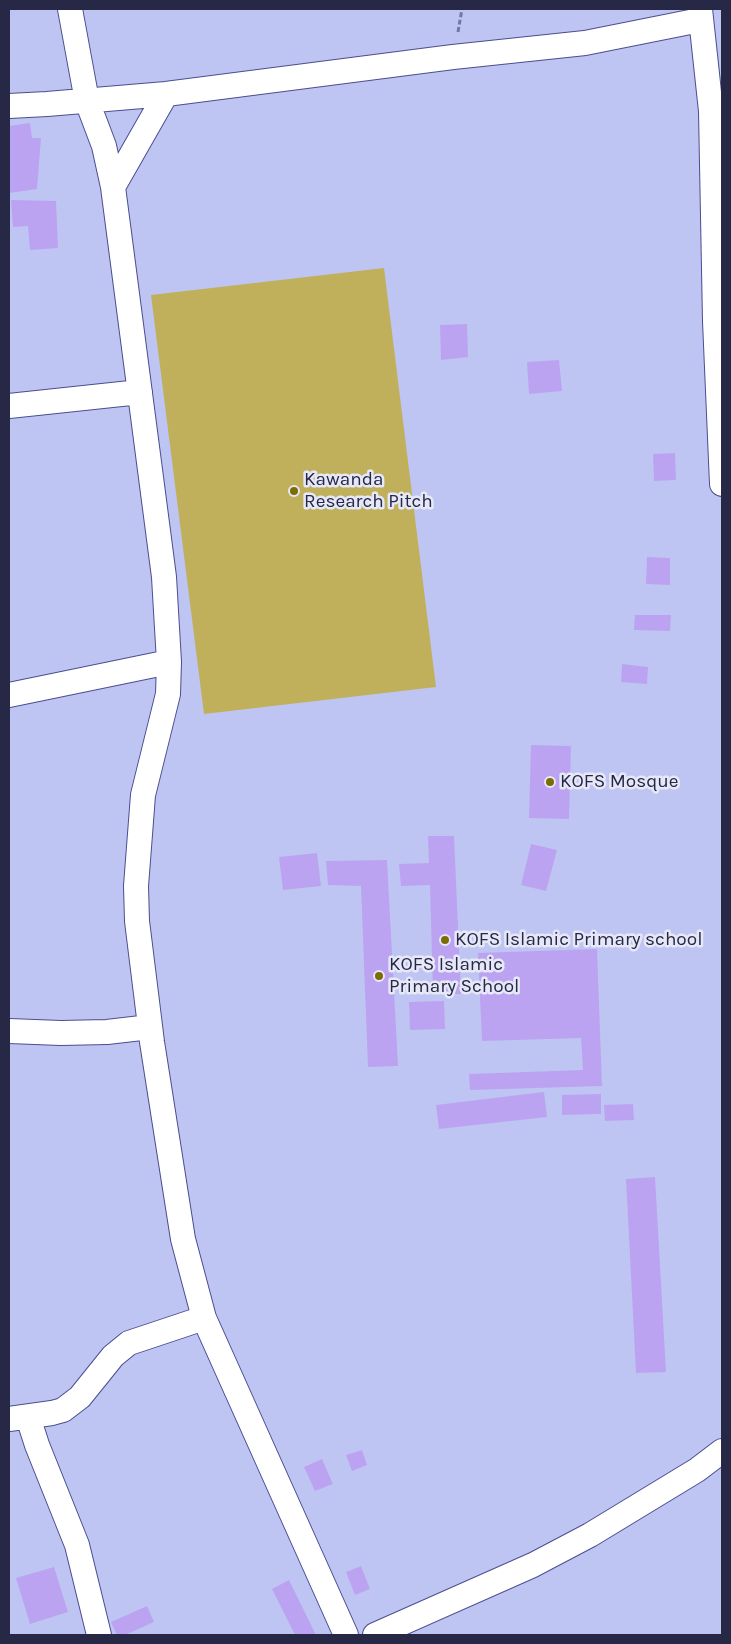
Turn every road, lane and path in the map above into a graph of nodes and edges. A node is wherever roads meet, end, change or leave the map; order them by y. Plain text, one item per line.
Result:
1 (70, 9) edge
2 (700, 14) edge
3 (166, 94) junction
4 (87, 101) junction
5 (9, 106) edge
6 (717, 113) edge
7 (114, 187) junction
8 (140, 392) junction
9 (9, 406) edge
10 (722, 484) edge
11 (169, 662) junction
12 (9, 694) edge
13 (150, 1027) junction
14 (9, 1031) edge
15 (204, 1318) junction
16 (19, 1418) edge
17 (722, 1451) edge
18 (99, 1635) edge
19 (346, 1635) edge
20 (375, 1635) edge

1 - 4 street
2 - 3 street
2 - 6 street
3 - 4 street
3 - 7 street
4 - 5 street
4 - 7 street
6 - 10 street
7 - 8 street
8 - 9 street
8 - 11 street
11 - 12 street
11 - 13 street
13 - 14 street
13 - 15 street
15 - 16 street
15 - 19 street
16 - 18 street
17 - 20 street

